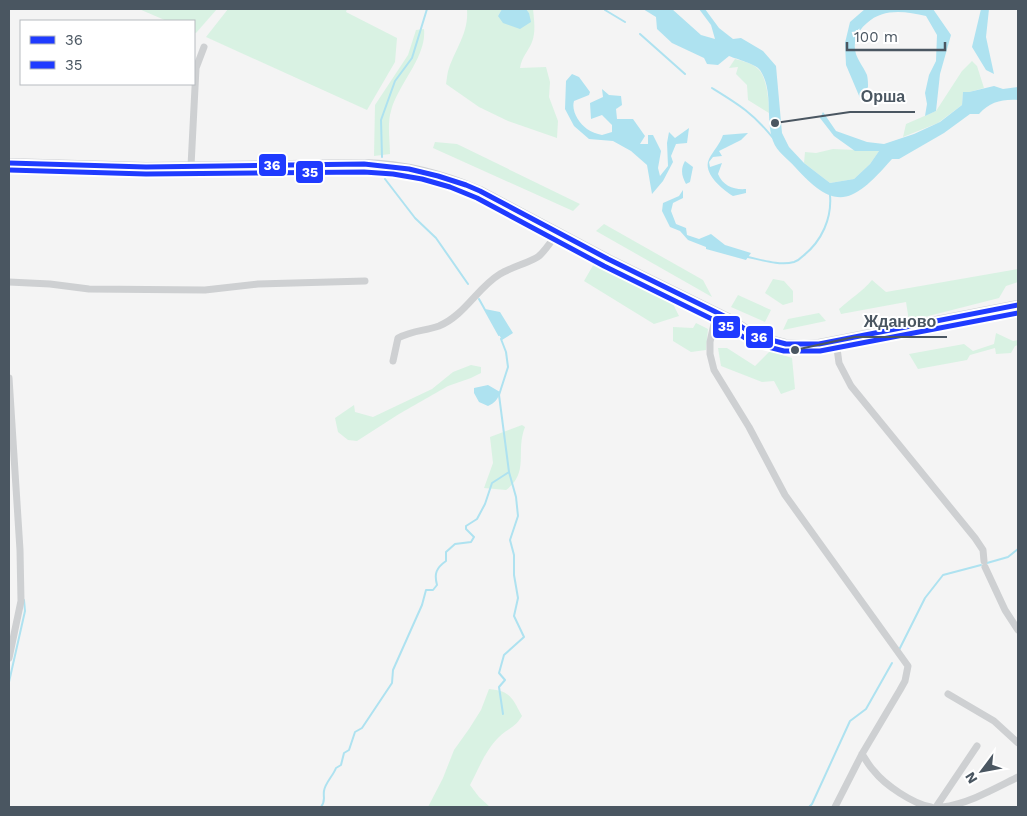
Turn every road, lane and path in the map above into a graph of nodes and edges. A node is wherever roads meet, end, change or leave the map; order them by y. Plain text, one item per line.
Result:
1 (204, 47) dead end
2 (9, 163) edge
3 (191, 166) junction
4 (558, 232) junction
5 (365, 281) dead end
6 (9, 282) edge
7 (1018, 305) edge
8 (721, 315) junction
9 (836, 341) junction
10 (393, 361) dead end
11 (9, 378) edge
12 (1018, 630) edge
13 (9, 658) edge
14 (948, 694) dead end
15 (1018, 743) edge
16 (977, 746) dead end
17 (862, 754) junction
18 (1018, 778) edge
19 (835, 807) edge
20 (931, 807) edge
21 (936, 807) edge
22 (942, 807) edge

1 - 3 street
2 - 3 main road
3 - 4 main road
4 - 8 main road
4 - 10 street
5 - 6 street
7 - 9 main road
8 - 9 main road
8 - 17 street
9 - 12 street
11 - 13 street
14 - 15 street
16 - 21 street
17 - 19 street
17 - 20 street
18 - 22 street

